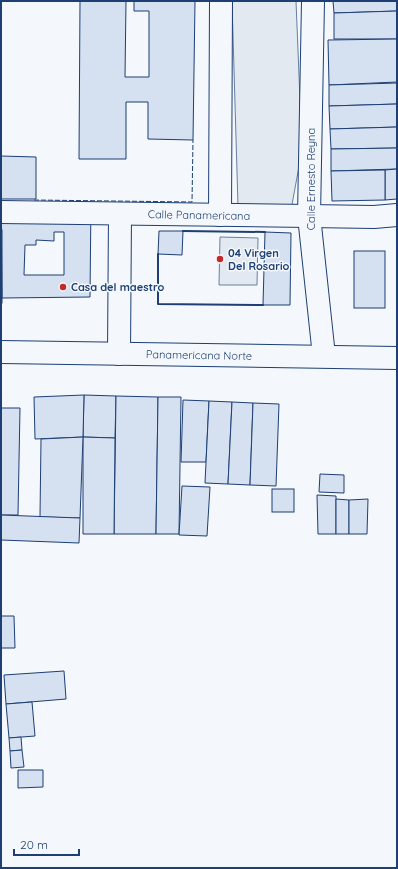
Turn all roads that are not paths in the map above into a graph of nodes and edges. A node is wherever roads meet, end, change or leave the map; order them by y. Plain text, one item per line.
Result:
1 (221, 1) edge
2 (313, 1) edge
3 (1, 212) edge
4 (120, 214) junction
5 (220, 215) junction
6 (397, 215) edge
7 (309, 216) junction
8 (1, 352) edge
9 (120, 354) junction
10 (324, 356) junction
11 (397, 358) edge

1 - 5 main road
2 - 7 main road, Calle Ernesto Reyna
3 - 4 main road, Calle Panamericana
4 - 5 main road, Calle Panamericana
4 - 9 main road
5 - 7 main road, Calle Panamericana
6 - 7 main road, Calle Panamericana
7 - 10 main road, Calle Ernesto Reyna
8 - 9 main road, Panamericana Norte
9 - 10 main road, Panamericana Norte
10 - 11 main road, Panamericana Norte

